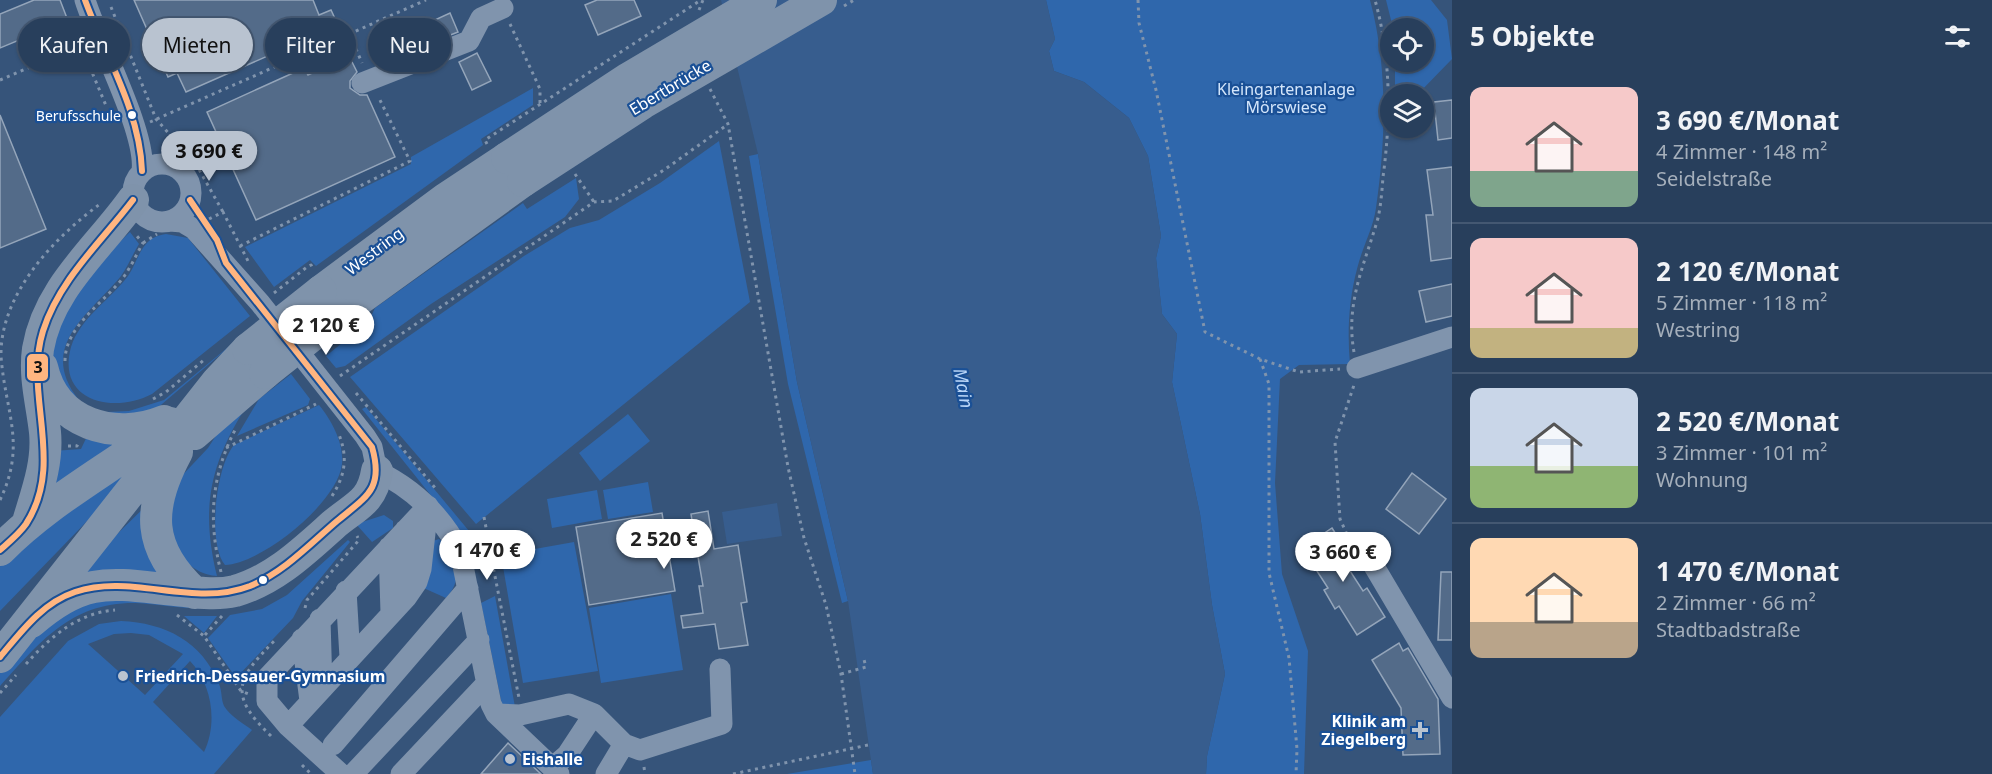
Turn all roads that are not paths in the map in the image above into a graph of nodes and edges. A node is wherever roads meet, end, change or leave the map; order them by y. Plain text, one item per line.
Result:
1 (85, 0) edge
2 (761, 0) edge
3 (821, 0) edge
4 (104, 3) edge
5 (503, 8) road end
6 (94, 18) edge
7 (103, 18) edge
8 (115, 72) edge
9 (124, 72) edge
10 (366, 82) road end
11 (505, 160) junction
12 (168, 164) junction
13 (190, 200) junction
14 (145, 208) junction
15 (226, 263) junction
16 (1452, 337) edge
17 (38, 349) junction
18 (257, 361) junction
19 (1357, 368) road end
20 (194, 405) junction
21 (180, 447) junction
22 (377, 471) junction
23 (132, 491) junction
24 (428, 506) junction
25 (28, 522) junction
26 (405, 530) junction
27 (0, 550) edge
28 (1360, 551) road end
29 (382, 555) junction
30 (468, 588) junction
31 (339, 598) junction
32 (184, 602) junction
33 (31, 621) junction
34 (0, 623) edge
35 (371, 635) junction
36 (302, 639) junction
37 (479, 640) junction
38 (0, 657) edge
39 (720, 669) dead end
40 (486, 684) junction
41 (316, 694) junction
42 (1452, 698) edge
43 (496, 714) junction
44 (594, 714) junction
45 (288, 726) junction
46 (624, 744) junction
47 (333, 745) dead end
48 (555, 771) edge
49 (341, 774) edge
50 (353, 774) edge
51 (401, 774) edge
52 (606, 774) edge

1 - 6 street
2 - 11 highway, Ebertbrücke, bridge
3 - 11 highway, Ebertbrücke, bridge
4 - 7 street
5 - 10 street
8 - 14 street
9 - 12 street
11 - 18 highway, Westring, bridge
12 - 13 street
12 - 14 street
13 - 14 street
13 - 15 street
14 - 15 street
14 - 17 highway
15 - 22 street
16 - 19 street
17 - 20 highway
17 - 25 highway
18 - 20 highway, Westring
18 - 21 highway, Westring
20 - 23 highway, Westring
20 - 25 highway
21 - 23 highway, Westring
21 - 32 highway
22 - 24 street
22 - 32 highway
23 - 33 highway
23 - 34 highway, Westring
24 - 26 street
24 - 30 street
24 - 35 street
25 - 27 highway
26 - 29 street
26 - 35 street
28 - 42 street
29 - 31 street
29 - 35 street
30 - 37 street
30 - 47 street
31 - 35 street
31 - 35 street
31 - 36 street
31 - 41 street
32 - 33 highway
33 - 38 highway
35 - 41 street
36 - 41 street
36 - 45 street
37 - 40 street
37 - 50 street
39 - 46 street
40 - 43 street
40 - 51 street
41 - 45 street
43 - 44 street
43 - 48 street
44 - 46 street
44 - 48 street
45 - 49 street
46 - 52 street

